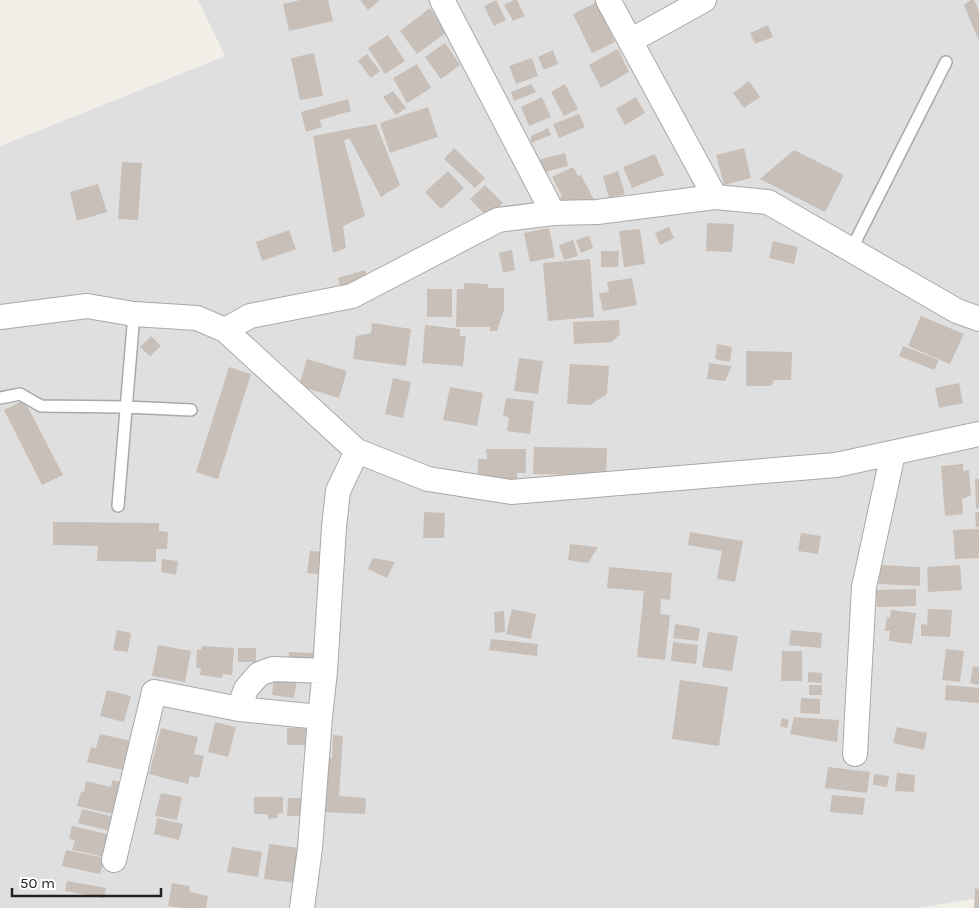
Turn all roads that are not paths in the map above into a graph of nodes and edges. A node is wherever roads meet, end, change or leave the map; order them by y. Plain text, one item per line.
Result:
1 (442, 0) edge
2 (608, 0) edge
3 (704, 0) edge
4 (630, 41) junction
5 (946, 62) dead end
6 (715, 196) junction
7 (553, 213) junction
8 (851, 250) junction
9 (134, 314) junction
10 (0, 317) edge
11 (979, 319) edge
12 (225, 330) junction
13 (0, 398) edge
14 (126, 406) junction
15 (191, 410) dead end
16 (979, 434) edge
17 (357, 451) junction
18 (893, 453) junction
19 (118, 506) dead end
20 (325, 671) junction
21 (239, 709) junction
22 (320, 717) junction
23 (855, 754) dead end
24 (114, 860) dead end
25 (302, 908) edge

1 - 7 street
2 - 4 street
3 - 4 street
4 - 6 street
5 - 8 lane
6 - 7 street
6 - 8 street
7 - 12 street
8 - 11 street
9 - 10 street
9 - 12 street
9 - 14 lane
12 - 17 street
13 - 14 lane
14 - 15 lane
14 - 19 lane
16 - 18 street
17 - 18 street
17 - 20 street
18 - 23 street
20 - 21 street
20 - 22 street
21 - 22 street
21 - 24 street
22 - 25 street

